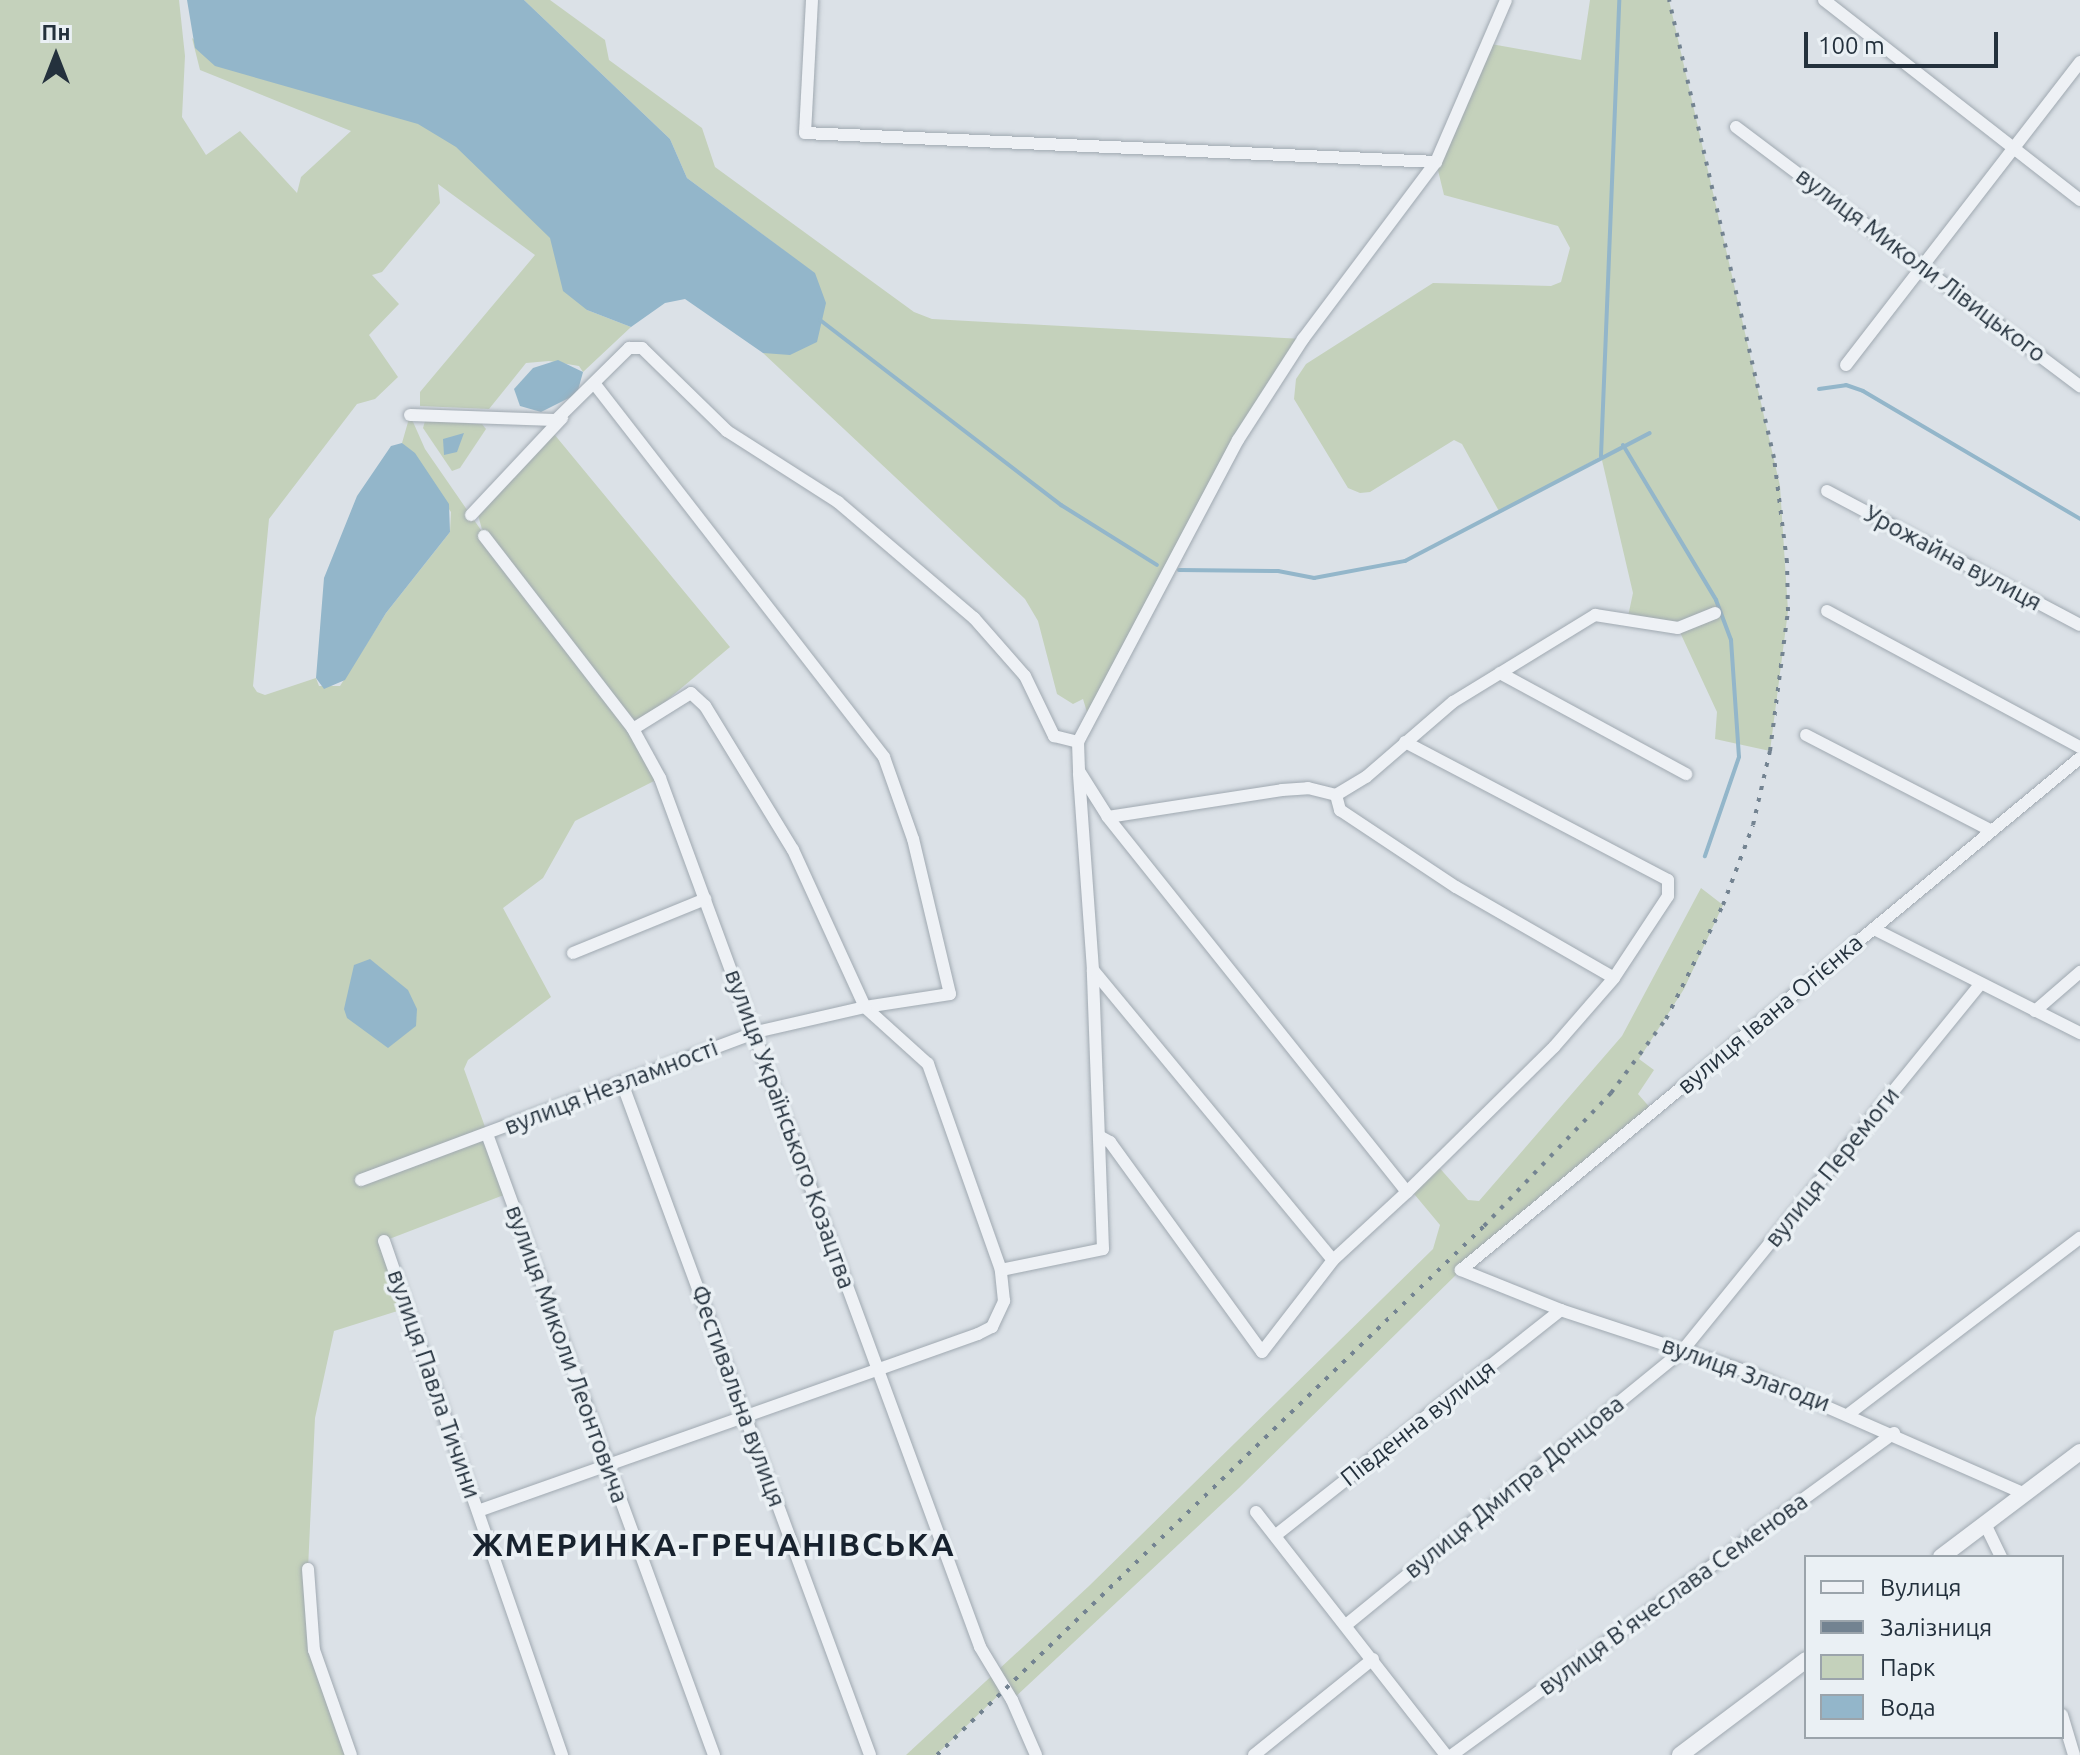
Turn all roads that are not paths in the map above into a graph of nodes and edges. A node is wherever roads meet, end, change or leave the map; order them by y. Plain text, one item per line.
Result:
1 (812, 0) edge
2 (1506, 0) edge
3 (1824, 0) edge
4 (2080, 62) edge
5 (1736, 127) dead end
6 (2011, 146) junction
7 (1436, 162) junction
8 (2080, 200) edge
9 (1922, 263) junction
10 (1846, 365) dead end
11 (594, 383) junction
12 (2080, 386) edge
13 (410, 415) dead end
14 (564, 416) junction
15 (1827, 491) dead end
16 (471, 515) dead end
17 (484, 536) dead end
18 (1827, 611) dead end
19 (1715, 613) dead end
20 (2080, 625) edge
21 (1500, 673) junction
22 (633, 729) junction
23 (1806, 735) dead end
24 (1078, 742) junction
25 (1405, 742) junction
26 (2080, 747) edge
27 (2080, 758) edge
28 (1079, 771) junction
29 (1686, 774) dead end
30 (1336, 795) junction
31 (1108, 817) junction
32 (1992, 831) junction
33 (705, 899) junction
34 (1874, 929) junction
35 (573, 953) dead end
36 (1093, 970) junction
37 (2080, 972) edge
38 (1614, 978) junction
39 (1980, 984) junction
40 (865, 1007) junction
41 (2035, 1011) junction
42 (756, 1032) junction
43 (2080, 1033) edge
44 (622, 1083) junction
45 (487, 1134) junction
46 (1099, 1136) junction
47 (361, 1180) dead end
48 (1407, 1192) junction
49 (2080, 1238) edge
50 (384, 1241) dead end
51 (1333, 1260) junction
52 (1001, 1270) junction
53 (1461, 1270) joint
54 (1561, 1310) junction
55 (1683, 1350) junction
56 (877, 1368) junction
57 (1850, 1413) junction
58 (746, 1416) junction
59 (1894, 1433) junction
60 (2080, 1452) edge
61 (607, 1465) junction
62 (2025, 1494) junction
63 (478, 1511) junction
64 (1256, 1512) dead end
65 (1985, 1524) junction
66 (1276, 1535) junction
67 (1944, 1555) edge
68 (2000, 1555) edge
69 (308, 1569) dead end
70 (1346, 1625) junction
71 (1373, 1659) junction
72 (1804, 1662) edge
73 (2064, 1722) edge
74 (351, 1755) edge
75 (562, 1755) edge
76 (714, 1755) edge
77 (870, 1755) edge
78 (1036, 1755) edge
79 (1254, 1755) edge
80 (1446, 1755) edge
81 (1452, 1755) edge
82 (1680, 1755) edge
83 (2074, 1755) edge

1 - 7 street
2 - 7 street
3 - 6 street
4 - 6 street
5 - 9 street, вулиця Миколи Лівицького
6 - 8 street
6 - 9 street
7 - 24 street
9 - 10 street
9 - 12 street, вулиця Миколи Лівицького
11 - 14 street
11 - 24 street
11 - 40 street, вулиця Незламності
13 - 14 street
14 - 16 street
15 - 20 street, Урожайна вулиця
17 - 22 street, вулиця Українського Козацтва
18 - 26 street
19 - 21 street
21 - 25 street
21 - 29 street
22 - 33 street, вулиця Українського Козацтва
22 - 40 street
23 - 32 street
24 - 28 street
25 - 30 street
25 - 38 street
27 - 32 street, вулиця Івана Огієнка
28 - 31 street
28 - 36 street
30 - 31 street
30 - 38 street
31 - 48 street
32 - 34 street, вулиця Івана Огієнка
33 - 35 street
33 - 42 street, вулиця Українського Козацтва
34 - 39 street
34 - 53 street, вулиця Івана Огієнка
36 - 46 street
36 - 51 street
37 - 41 street
38 - 48 street
39 - 41 street
39 - 55 street, вулиця Перемоги
40 - 42 street, вулиця Незламності
40 - 52 street
41 - 43 street
42 - 44 street, вулиця Незламності
42 - 56 street, вулиця Українського Козацтва
44 - 45 street, вулиця Незламності
44 - 58 street, Фестивальна вулиця
45 - 47 street, вулиця Незламності
45 - 61 street, вулиця Миколи Леонтовича
46 - 51 street
46 - 52 street
48 - 51 street
49 - 57 street
50 - 63 street, вулиця Павла Тичини
52 - 56 street
53 - 54 street, вулиця Злагоди
54 - 55 street, вулиця Злагоди
54 - 66 street, Південна вулиця
55 - 57 street, вулиця Злагоди
55 - 70 street, вулиця Дмитра Донцова
56 - 58 street
56 - 78 street, вулиця Українського Козацтва
57 - 59 street, вулиця Злагоди
58 - 61 street
58 - 77 street, Фестивальна вулиця
59 - 62 street, вулиця Злагоди
59 - 81 street, вулиця В'ячеслава Семенова
60 - 62 street
61 - 63 street
61 - 76 street, вулиця Миколи Леонтовича
62 - 65 street
63 - 75 street, вулиця Павла Тичини
64 - 66 street
65 - 67 street
65 - 68 street
66 - 70 street
69 - 74 street
70 - 71 street
71 - 79 street
71 - 80 street
72 - 82 street
73 - 83 street

